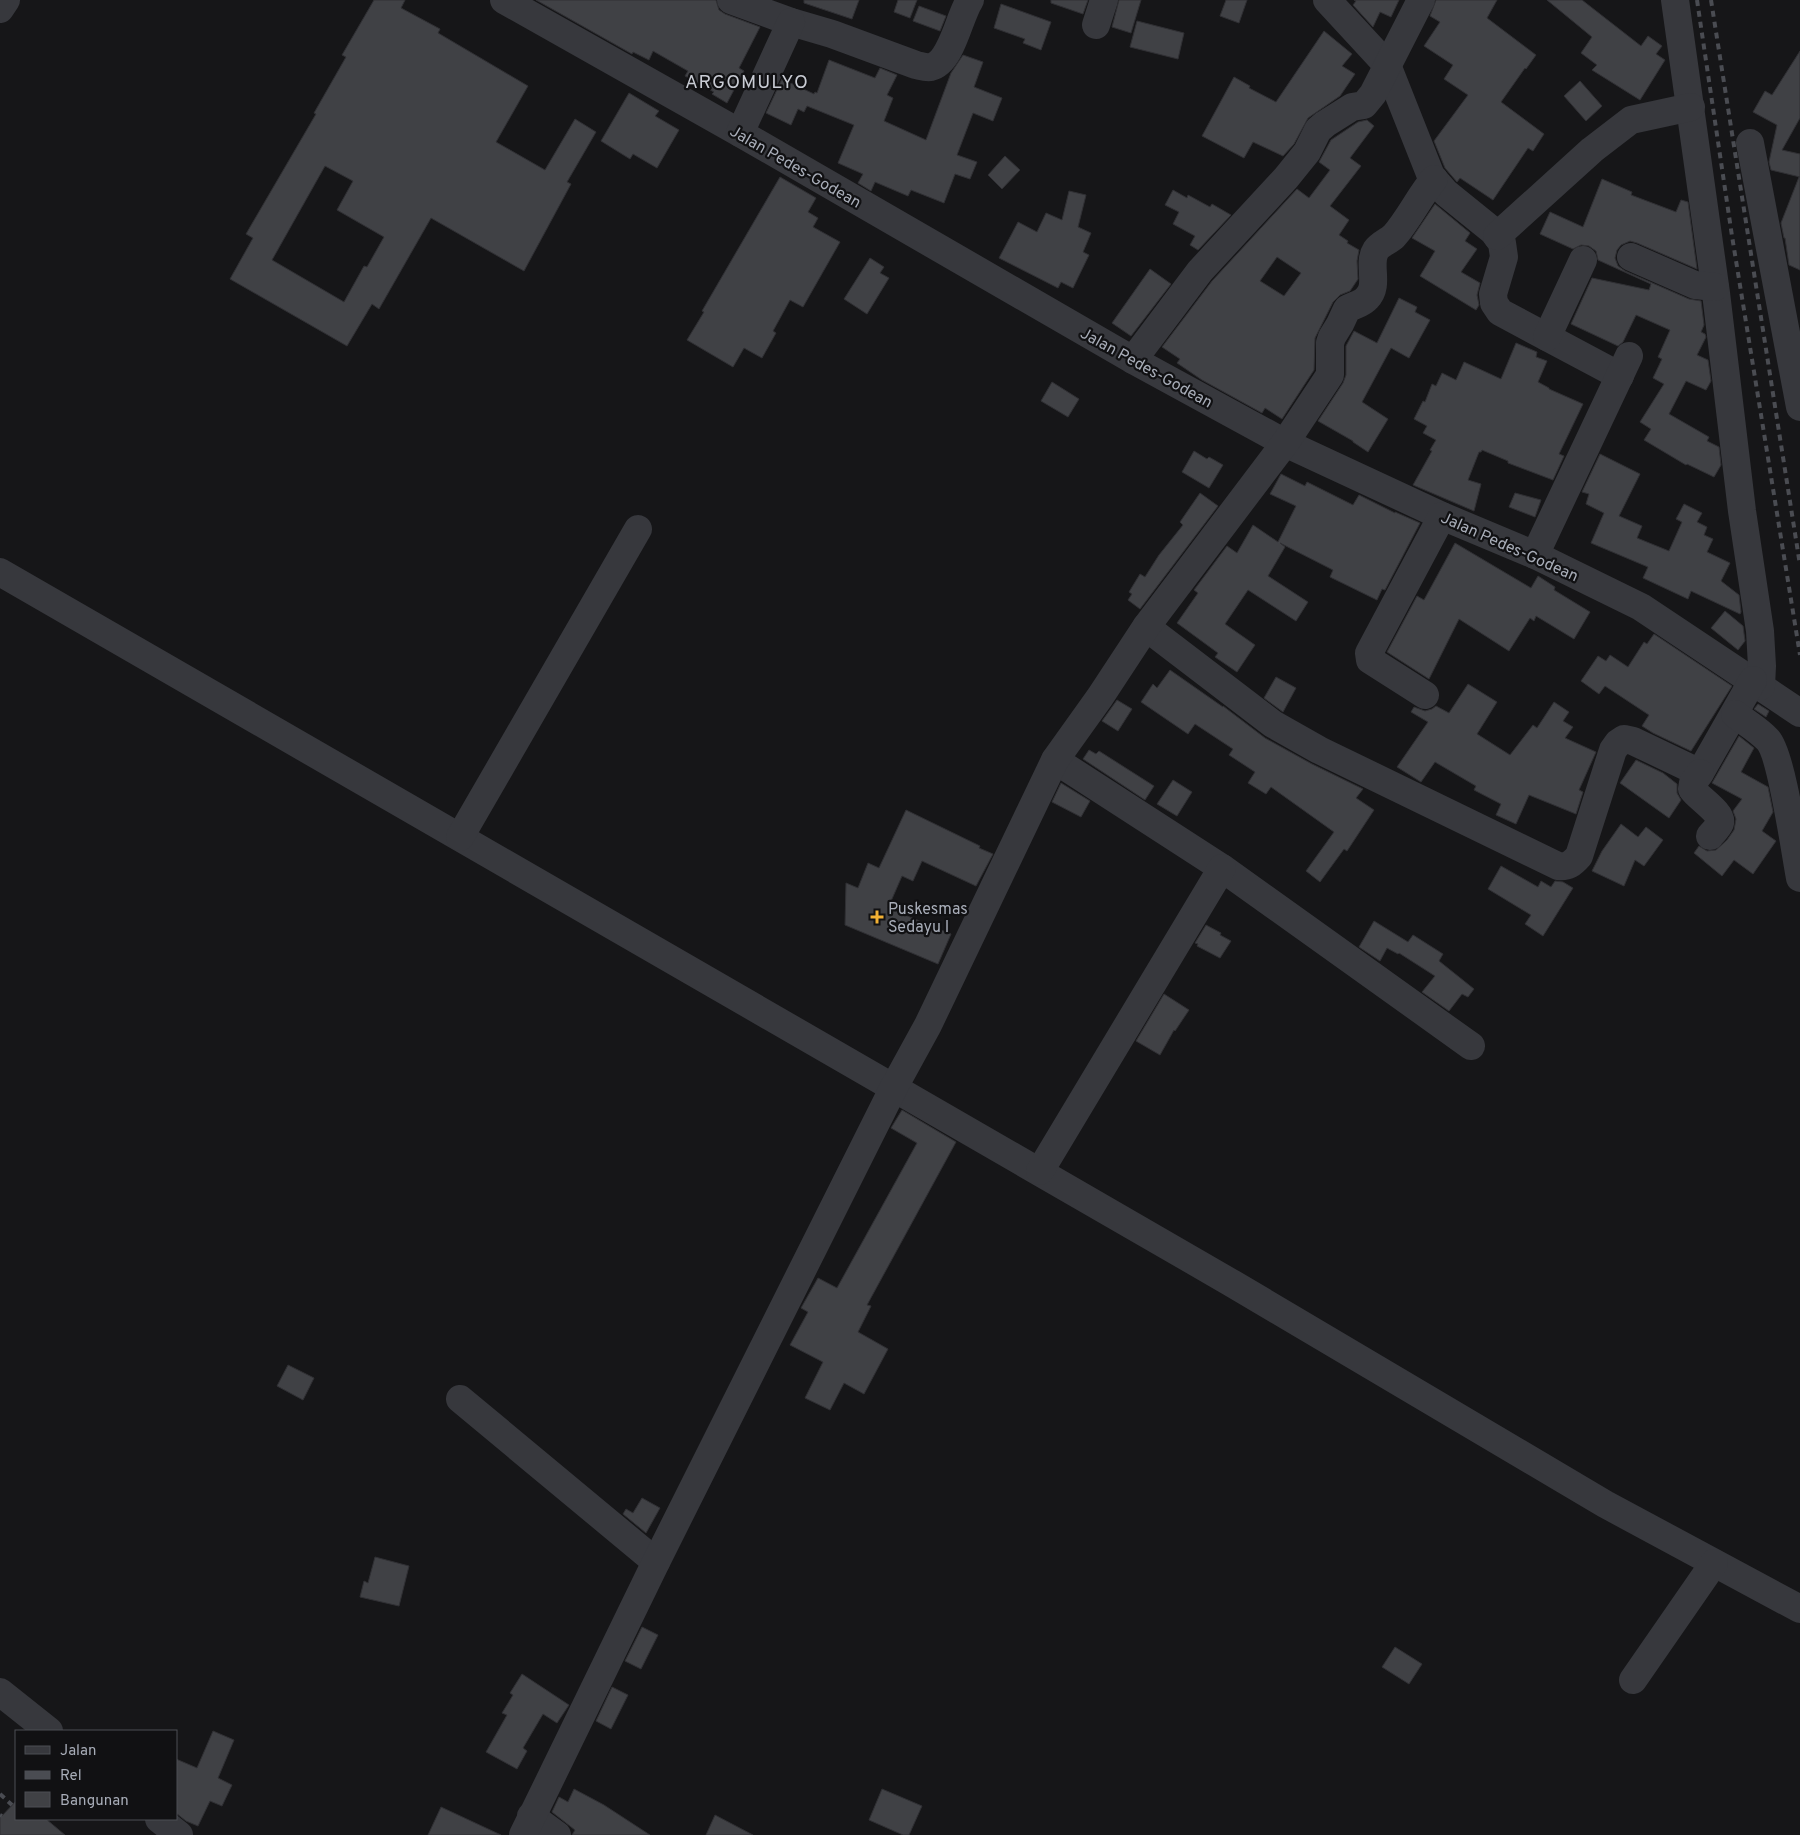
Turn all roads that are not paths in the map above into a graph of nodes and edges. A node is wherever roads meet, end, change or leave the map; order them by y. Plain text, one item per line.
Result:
1 (6, 0) edge
2 (504, 0) edge
3 (731, 0) edge
4 (970, 0) edge
5 (1327, 0) edge
6 (1421, 0) edge
7 (1675, 0) edge
8 (0, 9) edge
9 (791, 22) junction
10 (1387, 65) junction
11 (1691, 106) junction
12 (740, 133) junction
13 (1750, 143) dead end
14 (1434, 179) junction
15 (1497, 236) junction
16 (1631, 257) dead end
17 (1583, 260) dead end
18 (1715, 287) junction
19 (1546, 337) junction
20 (1133, 360) junction
21 (1800, 407) edge
22 (1285, 443) junction
23 (1442, 516) junction
24 (638, 530) dead end
25 (1535, 555) junction
26 (0, 572) edge
27 (1146, 627) junction
28 (1757, 683) junction
29 (1425, 694) dead end
30 (1800, 713) edge
31 (1734, 714) junction
32 (1055, 760) junction
33 (1700, 773) junction
34 (1710, 836) dead end
35 (460, 837) junction
36 (1222, 868) junction
37 (1800, 878) edge
38 (1471, 1046) dead end
39 (894, 1087) junction
40 (1040, 1171) junction
41 (460, 1399) dead end
42 (656, 1562) junction
43 (1714, 1563) junction
44 (1800, 1609) edge
45 (1633, 1680) dead end
46 (0, 1692) edge
47 (48, 1730) edge
48 (160, 1820) edge
49 (527, 1826) edge
50 (179, 1835) edge
51 (556, 1835) edge

1 - 8 street
2 - 12 street, Jalan Pedes-Godean
3 - 9 street
4 - 9 street
5 - 10 street
6 - 10 street
7 - 11 street
9 - 12 street
10 - 14 street
10 - 20 street
11 - 15 street
11 - 18 street
12 - 20 street, Jalan Pedes-Godean
13 - 21 street
14 - 15 street
14 - 22 street
15 - 19 street
16 - 18 street
17 - 19 street
18 - 28 street
19 - 25 street
20 - 22 street, Jalan Pedes-Godean
22 - 23 street, Jalan Pedes-Godean
22 - 27 street
23 - 25 street, Jalan Pedes-Godean
23 - 29 street
24 - 35 street
25 - 28 street, Jalan Pedes-Godean
26 - 35 street
27 - 32 street
27 - 33 street
28 - 30 street, Jalan Pedes-Godean
28 - 31 street
31 - 33 street
31 - 37 street
32 - 36 street
32 - 39 street
33 - 34 street
35 - 39 street
36 - 38 street
36 - 40 street
39 - 40 street
39 - 42 street
40 - 43 street
41 - 42 street
42 - 49 street
43 - 44 street
43 - 45 street
46 - 47 street
48 - 50 street
49 - 51 street

